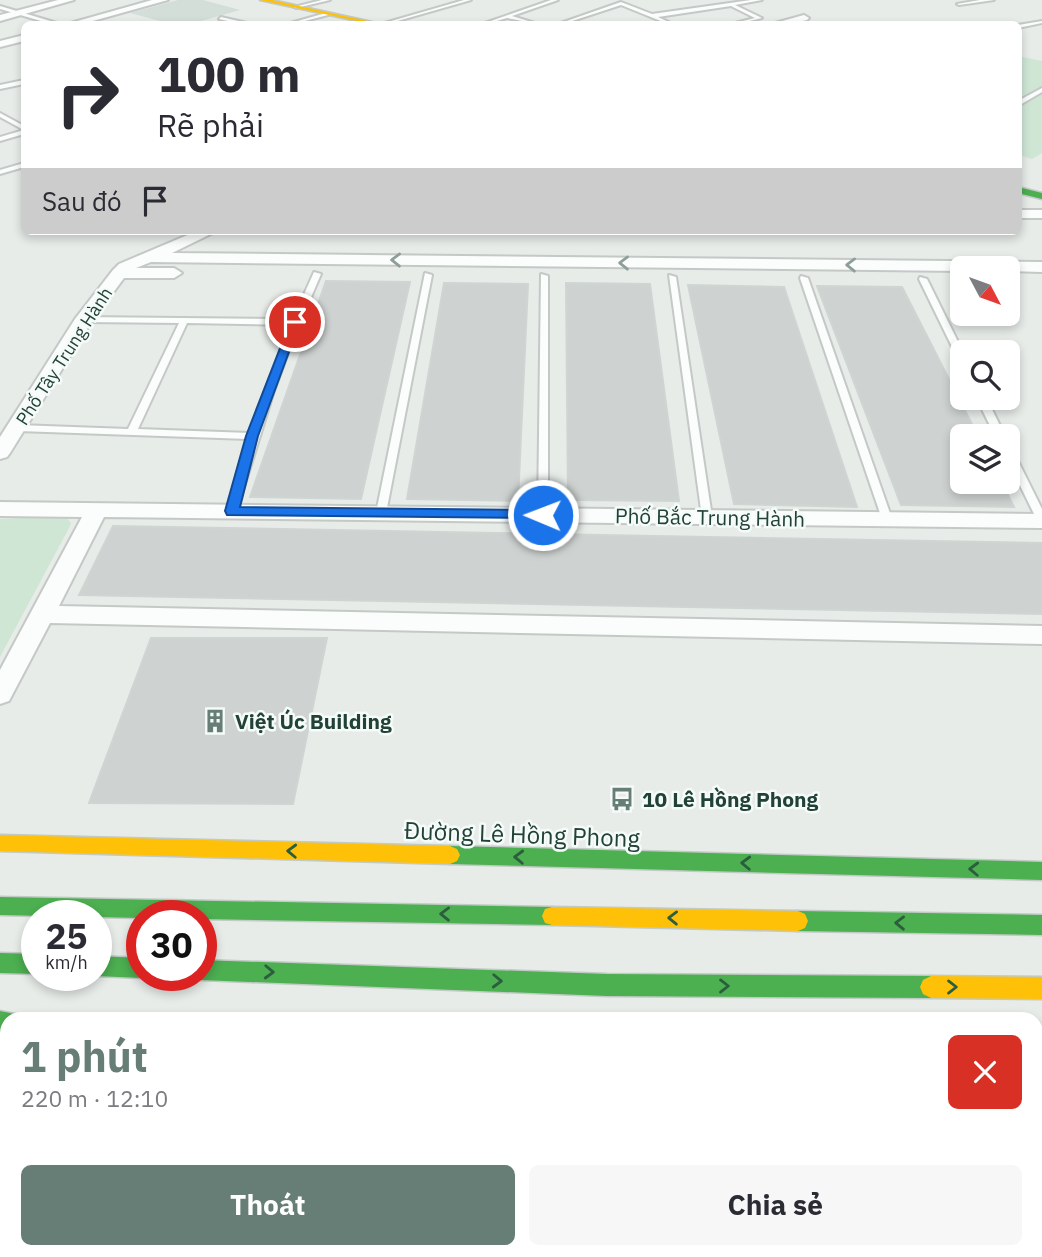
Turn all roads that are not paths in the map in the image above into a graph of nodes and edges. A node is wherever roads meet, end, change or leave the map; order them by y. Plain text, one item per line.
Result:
1 (69, 0) edge
2 (163, 0) edge
3 (263, 0) edge
4 (468, 0) edge
5 (556, 0) edge
6 (719, 0) edge
7 (760, 0) edge
8 (992, 0) edge
9 (959, 4) dead end
10 (732, 6) junction
11 (0, 7) edge
12 (327, 7) edge
13 (20, 13) junction
14 (652, 16) junction
15 (507, 17) junction
16 (0, 18) edge
17 (221, 18) dead end
18 (804, 18) dead end
19 (45, 21) edge
20 (84, 21) edge
21 (233, 21) edge
22 (296, 21) edge
23 (368, 21) edge
24 (394, 21) edge
25 (494, 21) edge
26 (524, 21) edge
27 (569, 21) edge
28 (664, 21) edge
29 (746, 21) edge
30 (790, 21) edge
31 (1042, 22) edge
32 (1022, 26) edge
33 (21, 38) edge
34 (0, 44) edge
35 (21, 83) edge
36 (0, 87) edge
37 (1042, 90) edge
38 (1022, 102) edge
39 (0, 115) edge
40 (21, 128) edge
41 (21, 131) edge
42 (0, 139) edge
43 (21, 166) edge
44 (0, 172) edge
45 (1022, 191) edge
46 (1042, 196) edge
47 (1022, 214) edge
48 (1042, 214) edge
49 (200, 235) edge
50 (147, 257) junction
51 (1042, 267) edge
52 (119, 273) junction
53 (317, 274) junction
54 (428, 275) junction
55 (544, 276) junction
56 (672, 277) junction
57 (804, 278) junction
58 (923, 279) junction
59 (950, 279) edge
60 (1020, 280) edge
61 (1042, 281) edge
62 (84, 319) junction
63 (184, 321) junction
64 (295, 322) junction
65 (953, 340) edge
66 (18, 428) junction
67 (132, 431) junction
68 (252, 436) junction
69 (0, 453) edge
70 (1020, 476) edge
71 (0, 509) edge
72 (97, 510) junction
73 (232, 511) junction
74 (380, 513) junction
75 (543, 515) junction
76 (707, 517) junction
77 (887, 519) junction
78 (1042, 521) edge
79 (40, 614) junction
80 (1042, 635) edge
81 (0, 694) edge
82 (0, 843) edge
83 (1042, 871) edge
84 (0, 906) edge
85 (1042, 925) edge
86 (0, 963) edge
87 (21, 964) edge
88 (217, 971) edge
89 (1042, 988) edge

1 - 13 street
2 - 20 street
3 - 12 main road
4 - 24 lane
5 - 15 lane
6 - 10 lane
7 - 10 lane
8 - 9 lane
10 - 14 lane
10 - 29 lane
11 - 13 lane
12 - 22 lane
12 - 23 main road
13 - 16 street
13 - 19 lane
14 - 27 lane
14 - 28 lane
15 - 25 lane
15 - 26 lane
17 - 21 lane
18 - 30 street
31 - 32 lane
33 - 34 street
35 - 36 lane
37 - 38 lane
39 - 40 lane
41 - 42 lane
43 - 44 lane
45 - 46 main road
47 - 48 street
49 - 50 street, Phố Tây Trung Hành
51 -> 50 street
50 - 52 street, Phố Tây Trung Hành
52 - 53 street
52 - 62 street, Phố Tây Trung Hành
53 - 54 street
53 - 64 lane
54 - 55 street
54 - 74 lane
55 - 56 street
55 - 75 lane
56 - 57 street
56 - 76 lane
57 - 58 street
57 - 77 lane
58 - 59 street
58 - 65 lane
60 - 61 street
62 - 63 lane
62 - 66 street, Phố Tây Trung Hành
63 - 64 lane
63 - 67 lane
64 - 68 lane
66 - 67 lane
66 - 69 street, Phố Tây Trung Hành
67 - 68 lane
68 - 73 lane
70 - 78 lane
71 - 72 street, Phố Bắc Trung Hành
72 - 73 street, Phố Bắc Trung Hành
72 - 79 street
73 - 74 street, Phố Bắc Trung Hành
74 - 75 street, Phố Bắc Trung Hành
75 - 76 street, Phố Bắc Trung Hành
76 - 77 street, Phố Bắc Trung Hành
77 - 78 street, Phố Bắc Trung Hành
79 - 80 street
79 - 81 street
83 -> 82 main road, Đường Lê Hồng Phong
85 -> 84 main road
86 - 87 main road
88 -> 89 main road

